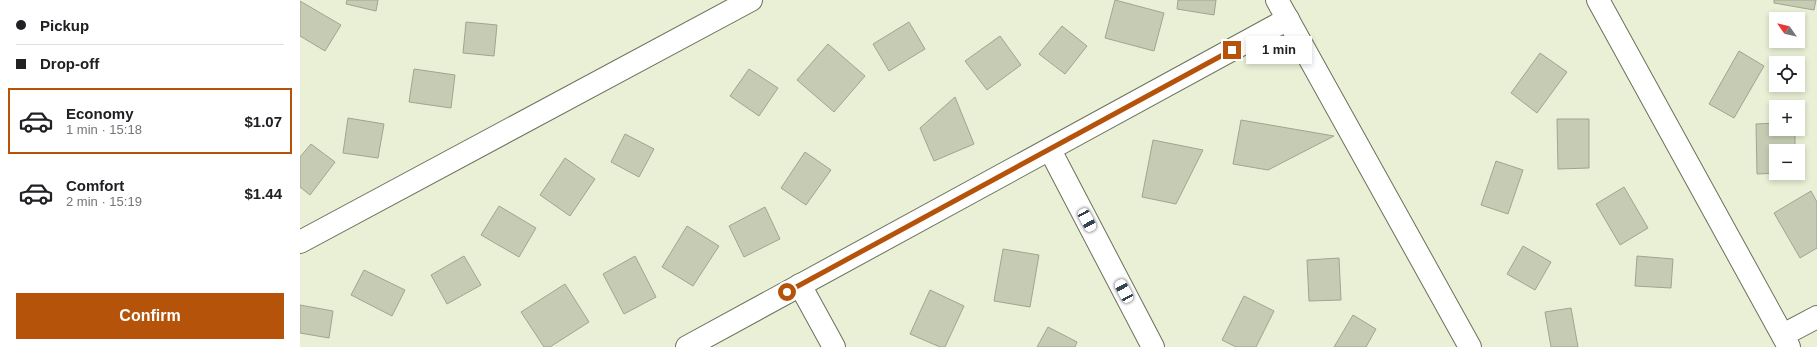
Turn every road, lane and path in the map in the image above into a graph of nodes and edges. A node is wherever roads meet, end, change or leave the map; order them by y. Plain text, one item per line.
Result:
1 (751, 0) edge
2 (1277, 0) edge
3 (1598, 0) edge
4 (1288, 19) junction
5 (1050, 150) junction
6 (300, 242) edge
7 (800, 285) junction
8 (1817, 318) edge
9 (1786, 341) edge
10 (686, 347) edge
11 (834, 347) edge
12 (1153, 347) edge
13 (1470, 347) edge

1 - 6 street
2 - 4 street
3 - 9 street
4 - 5 street
4 - 13 street
5 - 7 street
5 - 12 street
7 - 10 street
7 - 11 street
8 - 9 street

